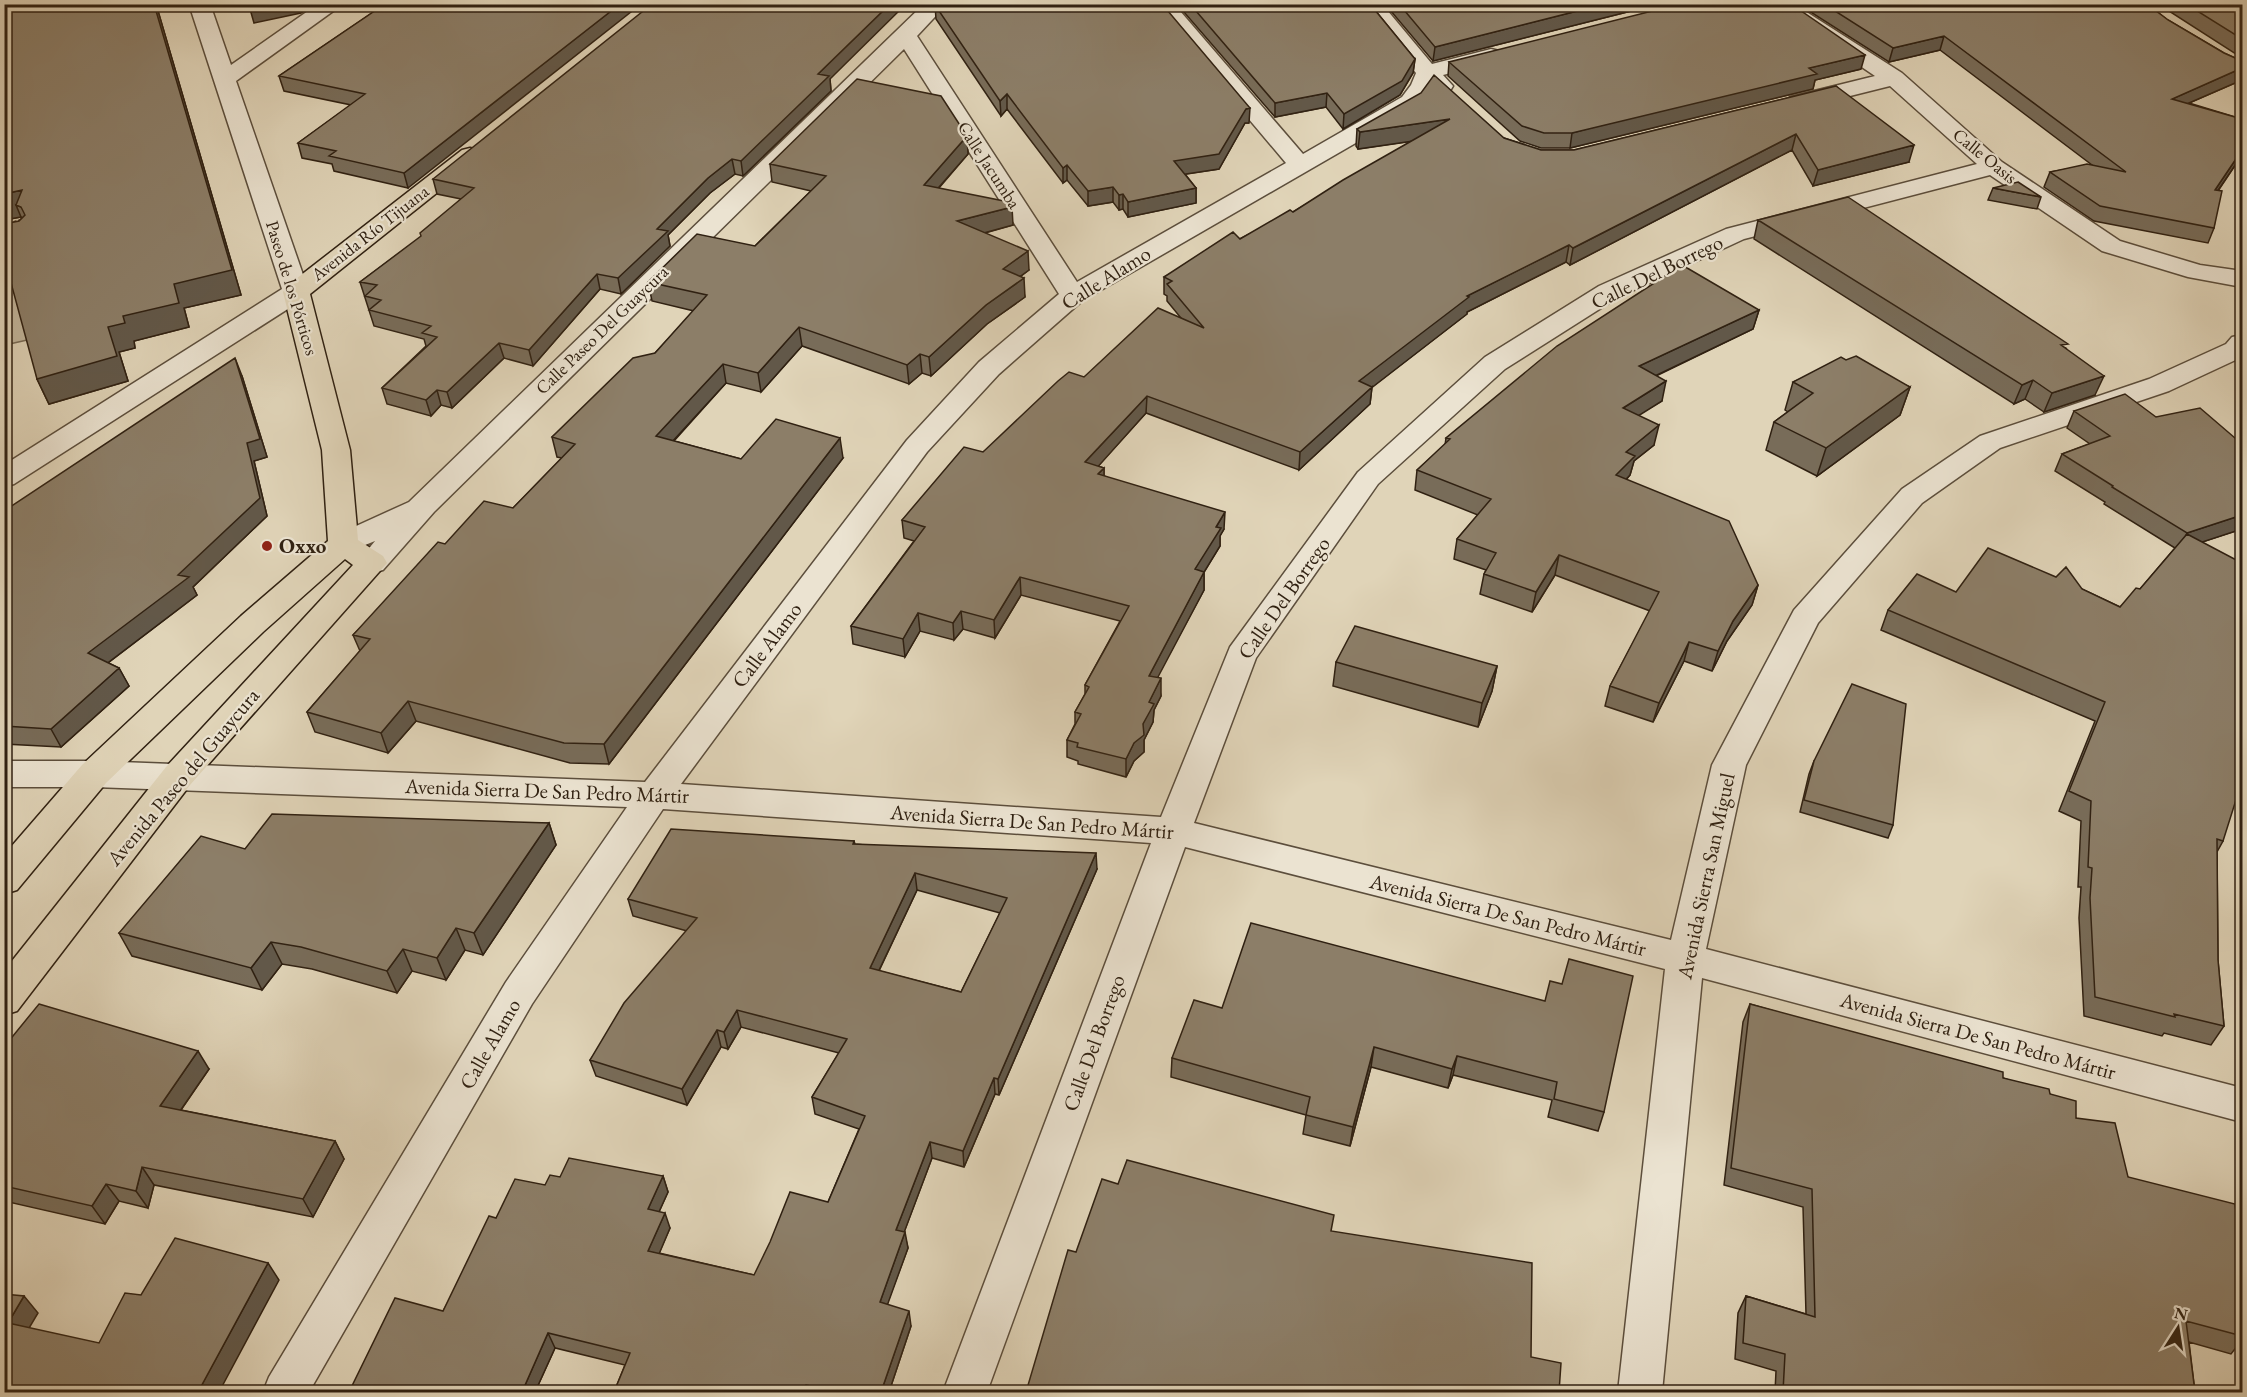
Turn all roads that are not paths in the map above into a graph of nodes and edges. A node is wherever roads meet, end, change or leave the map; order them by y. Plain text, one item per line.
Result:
1 (199, 4) edge
2 (333, 4) edge
3 (937, 4) edge
4 (1162, 4) edge
5 (1370, 4) edge
6 (1779, 4) edge
7 (905, 34) junction
8 (1506, 52) edge
9 (1427, 72) junction
10 (1894, 78) junction
11 (223, 80) junction
12 (1461, 103) edge
13 (1778, 106) edge
14 (482, 144) edge
15 (1299, 164) junction
16 (1994, 167) junction
17 (2242, 279) edge
18 (296, 292) junction
19 (1073, 295) junction
20 (2242, 343) edge
21 (4, 478) edge
22 (423, 505) junction
23 (343, 544) junction
24 (372, 563) junction
25 (4, 774) edge
26 (94, 774) junction
27 (178, 776) junction
28 (654, 795) junction
29 (1173, 831) junction
30 (4, 880) edge
31 (1685, 959) junction
32 (4, 1000) edge
33 (2242, 1105) edge
34 (285, 1392) edge
35 (964, 1392) edge
36 (1640, 1392) edge

1 - 11 street, Paseo de los Pórticos
2 - 11 street
3 - 7 street, Calle Paseo Del Guaycura
4 - 15 street
5 - 9 street
6 - 10 street, Calle Oasis
7 - 19 street, Calle Jacumba
7 - 22 street, Calle Paseo Del Guaycura
8 - 9 street
9 - 12 street
9 - 15 street, Calle Alamo
10 - 13 street
10 - 16 street, Calle Oasis
11 - 18 street, Paseo de los Pórticos
14 - 18 main road, Avenida Río Tijuana
15 - 19 street, Calle Alamo
16 - 17 street, Calle Oasis
16 - 29 street, Calle Del Borrego
18 - 21 street, Avenida Río Tijuana
18 - 23 main road, Paseo de los Pórticos
19 - 28 street, Calle Alamo
20 - 31 street, Avenida Sierra San Miguel
22 - 23 street, Calle Paseo Del Guaycura
22 - 24 street, Calle Paseo Del Guaycura
23 - 24 main road
23 - 26 main road
24 - 27 main road, Avenida Paseo del Guaycura
25 - 26 street, Avenida Sierra De San Pedro Mártir
26 - 27 street, Avenida Sierra De San Pedro Mártir
26 - 30 main road
27 - 28 street, Avenida Sierra De San Pedro Mártir
27 - 32 main road, Avenida Paseo del Guaycura
28 - 29 street, Avenida Sierra De San Pedro Mártir
28 - 34 street, Calle Alamo
29 - 31 street, Avenida Sierra De San Pedro Mártir
29 - 35 street, Calle Del Borrego
31 - 33 street, Avenida Sierra De San Pedro Mártir
31 - 36 street, Avenida Sierra San Miguel

